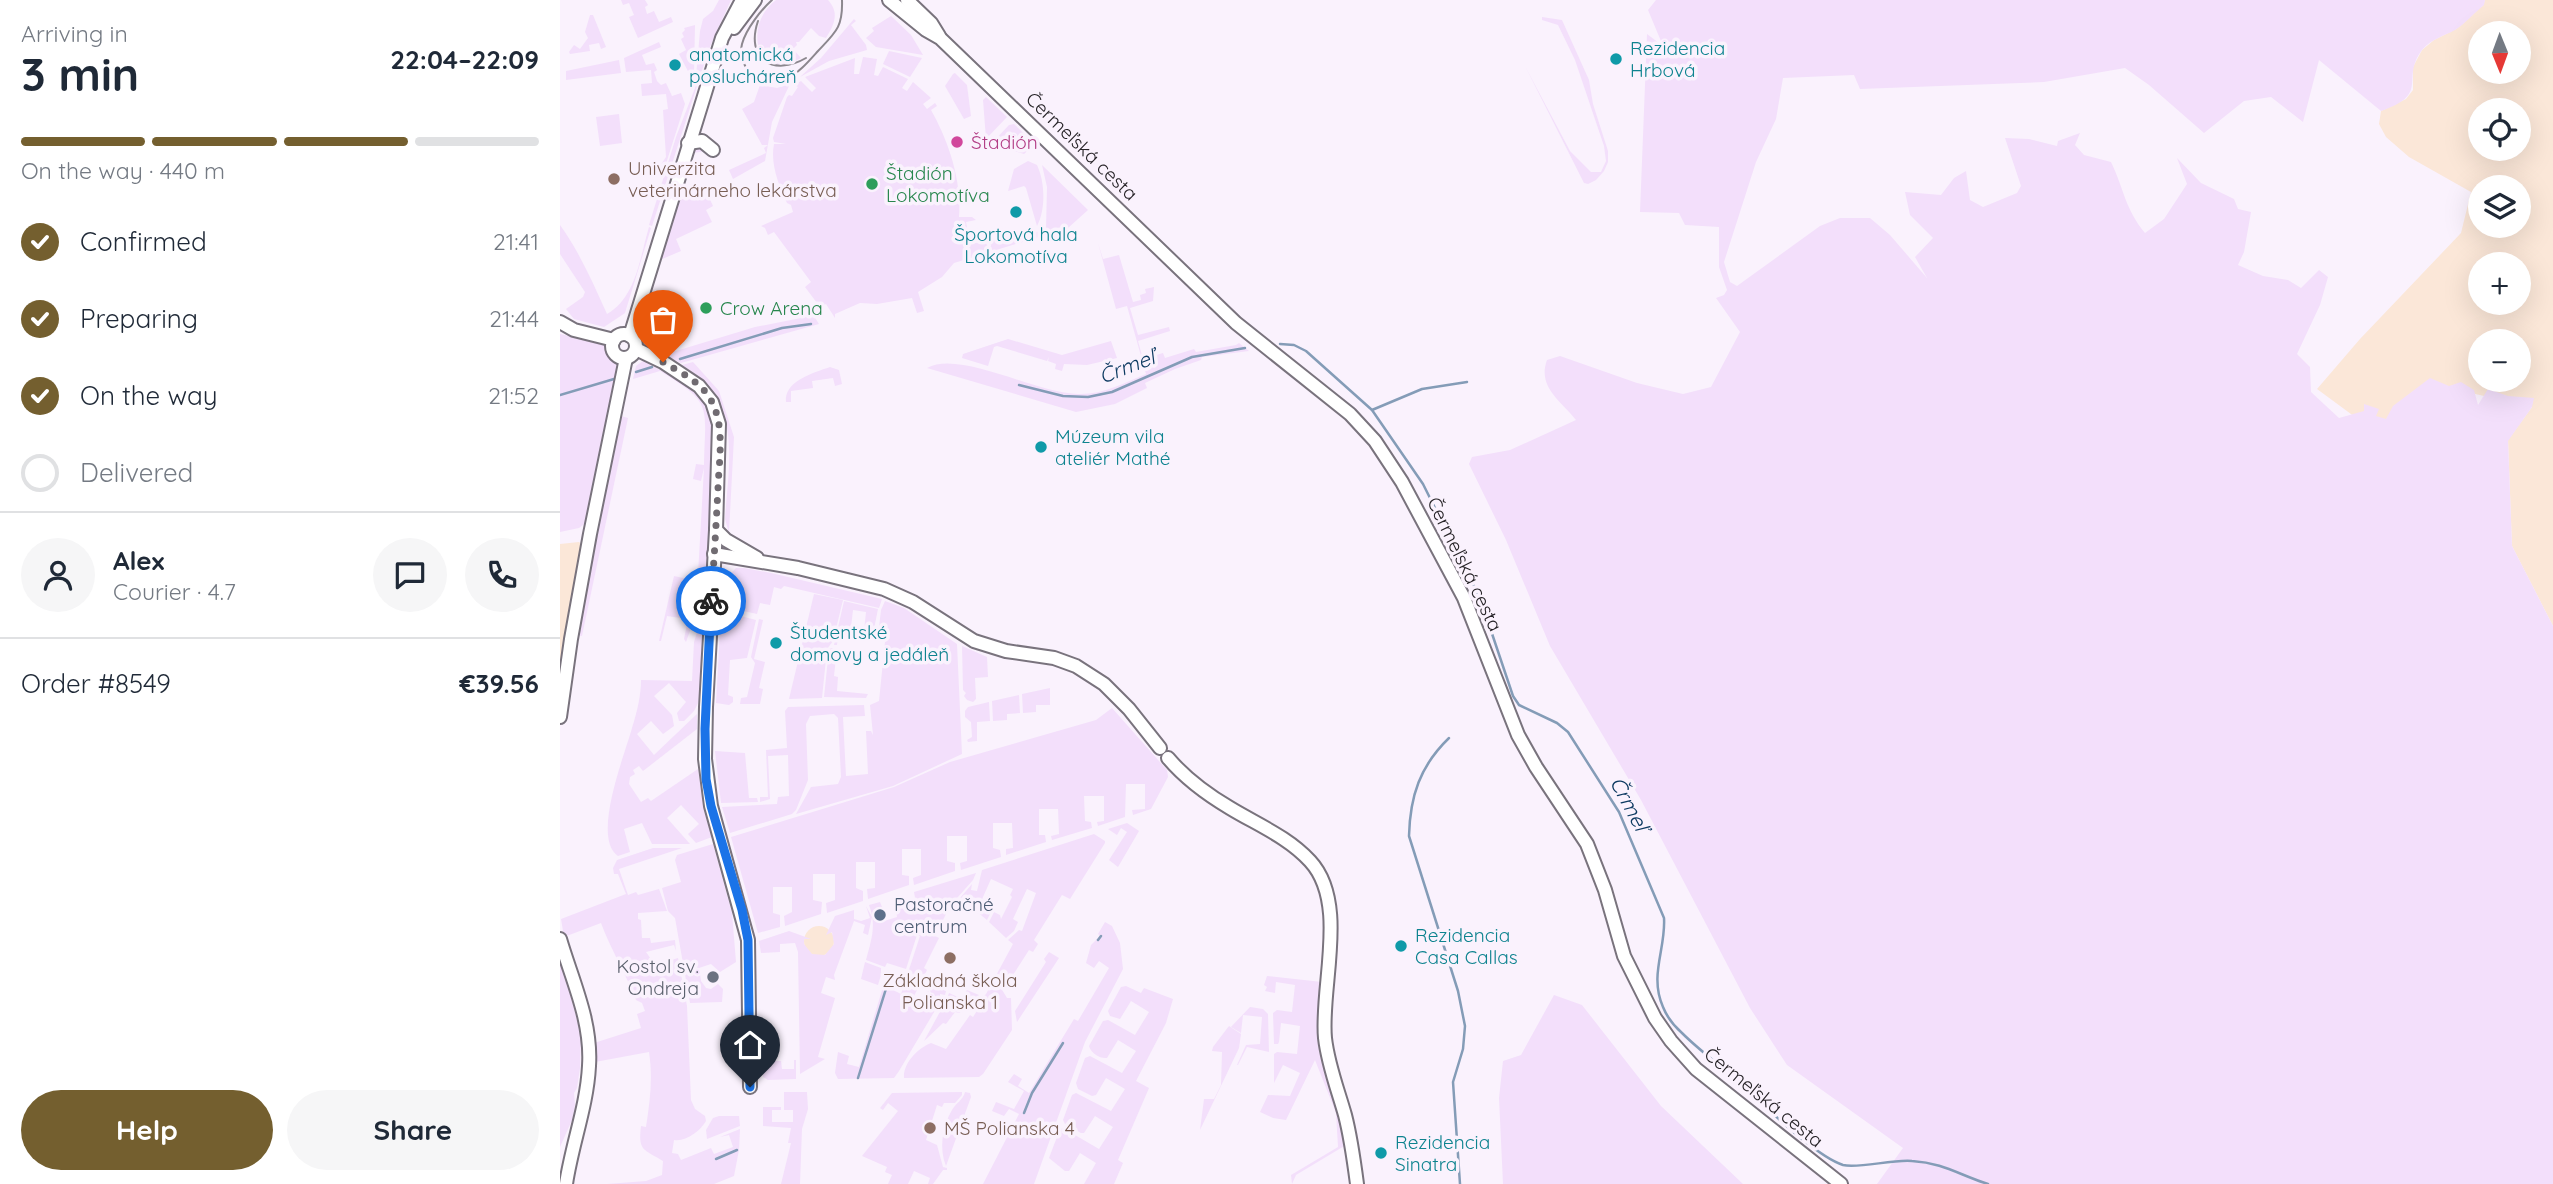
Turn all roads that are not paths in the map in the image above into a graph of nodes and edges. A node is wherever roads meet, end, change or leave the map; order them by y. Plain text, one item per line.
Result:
1 (742, 0) edge
2 (755, 0) edge
3 (889, 0) edge
4 (907, 0) edge
5 (940, 38) junction
6 (720, 49) junction
7 (688, 143) junction
8 (713, 150) dead end
9 (560, 322) edge
10 (614, 340) junction
11 (633, 342) junction
12 (626, 358) junction
13 (716, 530) junction
14 (736, 546) junction
15 (715, 550) junction
16 (746, 559) junction
17 (761, 560) junction
18 (712, 586) junction
19 (560, 716) edge
20 (560, 939) edge
21 (750, 1087) dead end
22 (566, 1184) edge
23 (1357, 1184) edge
24 (1841, 1184) edge

1 - 6 street
2 - 6 street
3 - 5 street, Čermeľská cesta
4 - 5 street, Čermeľská cesta
5 - 24 street, Čermeľská cesta
6 - 7 street
7 - 8 street
7 - 11 street
9 - 10 street
10 - 11 street
10 - 12 street
11 - 12 street
11 - 13 street
12 - 19 street
13 - 14 street
13 - 15 street
14 - 15 street
14 - 17 street
15 - 16 street
15 - 18 street
16 - 17 street
16 - 18 street
17 - 23 street
18 - 21 street
20 - 22 street

